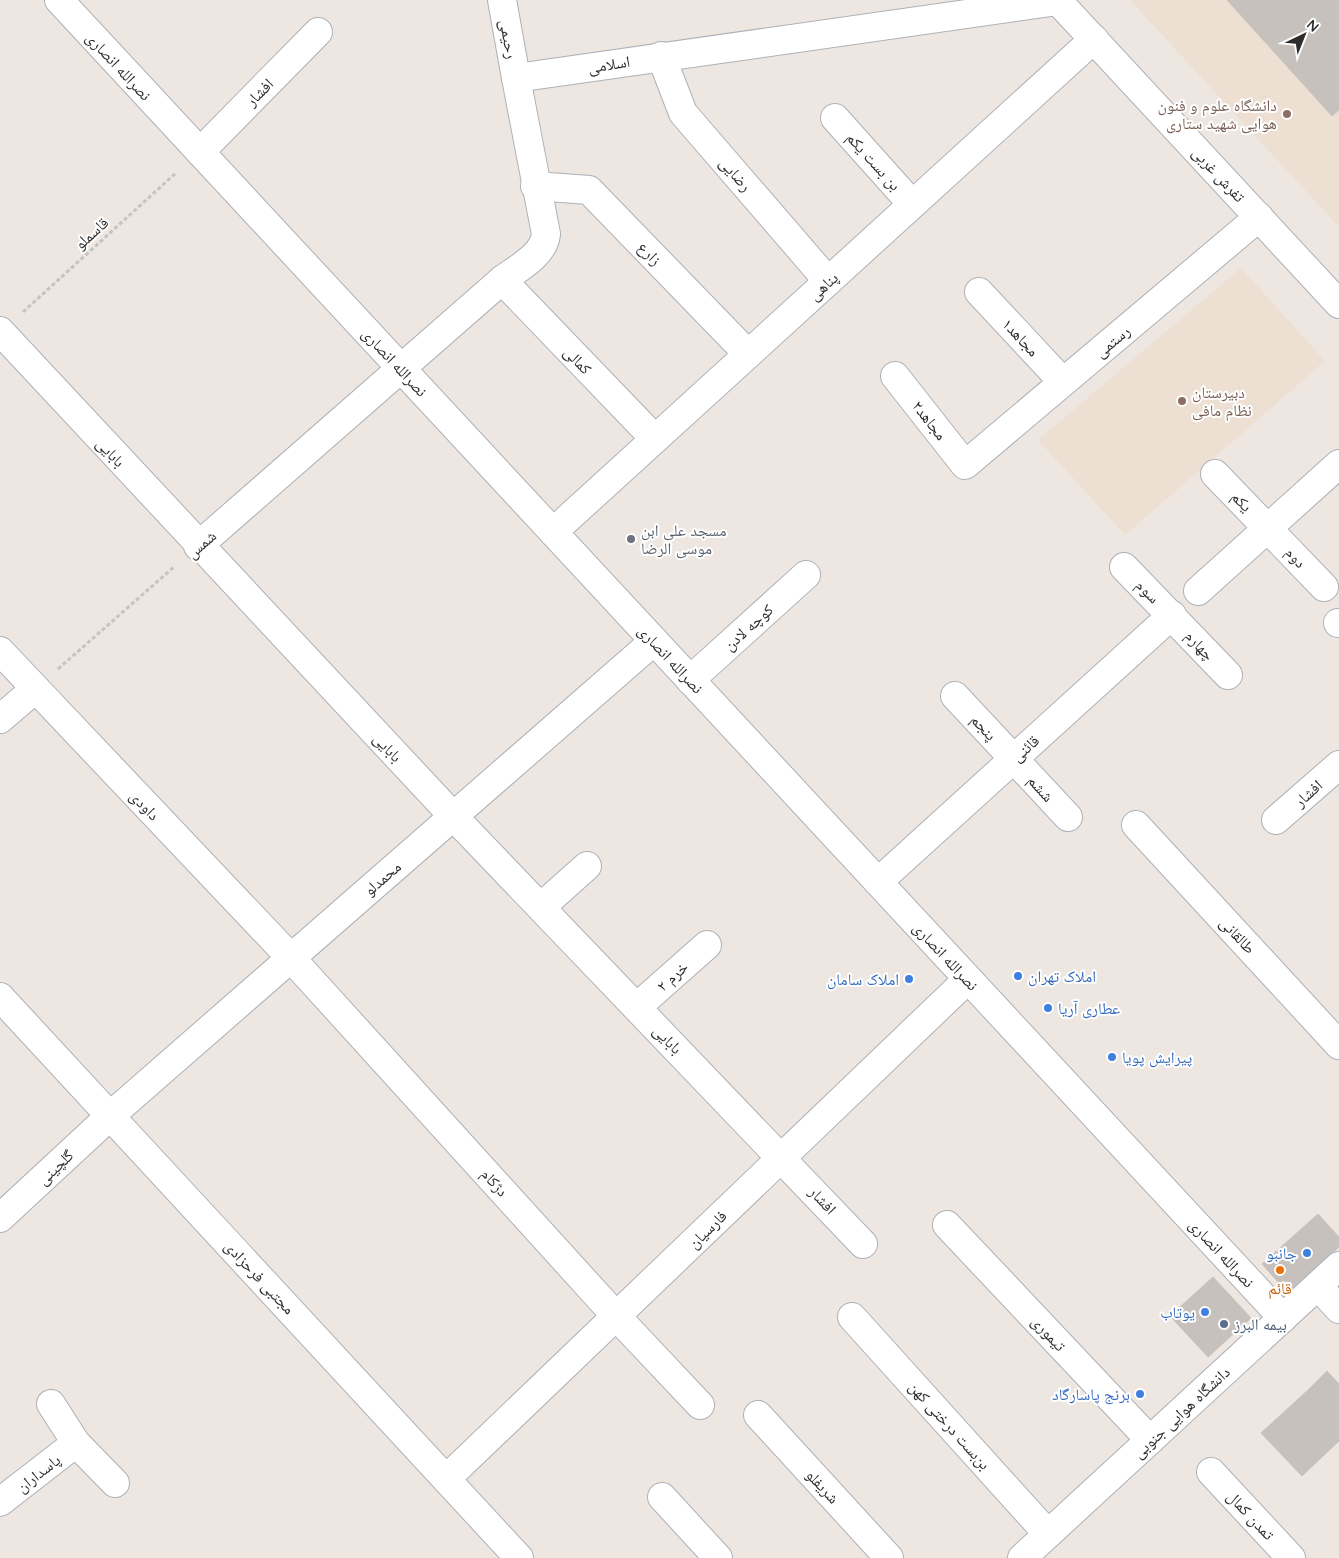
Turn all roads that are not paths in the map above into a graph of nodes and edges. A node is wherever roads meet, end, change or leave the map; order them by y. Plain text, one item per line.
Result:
1 (58, 0) edge
2 (502, 0) edge
3 (1058, 1) edge
4 (318, 32) dead end
5 (1094, 39) junction
6 (661, 56) junction
7 (516, 78) junction
8 (835, 118) dead end
9 (200, 152) junction
10 (536, 186) junction
11 (912, 204) junction
12 (1259, 217) junction
13 (502, 280) junction
14 (828, 281) junction
15 (979, 292) dead end
16 (1339, 304) edge
17 (0, 332) edge
18 (748, 354) junction
19 (401, 369) junction
20 (895, 376) dead end
21 (1063, 382) junction
22 (655, 440) junction
23 (1339, 464) edge
24 (966, 465) joint
25 (1215, 474) dead end
26 (1269, 527) junction
27 (553, 532) junction
28 (198, 546) junction
29 (1124, 567) dead end
30 (806, 575) dead end
31 (1324, 587) dead end
32 (1198, 591) dead end
33 (1172, 615) junction
34 (654, 641) junction
35 (0, 652) edge
36 (1228, 675) dead end
37 (690, 680) junction
38 (35, 689) junction
39 (955, 696) dead end
40 (0, 719) edge
41 (1014, 758) junction
42 (1339, 765) edge
43 (453, 816) junction
44 (1068, 817) dead end
45 (1276, 820) dead end
46 (1136, 825) dead end
47 (587, 866) dead end
48 (878, 882) junction
49 (541, 907) junction
50 (707, 945) dead end
51 (291, 958) junction
52 (968, 979) junction
53 (0, 997) edge
54 (638, 1007) junction
55 (1339, 1045) edge
56 (110, 1116) junction
57 (782, 1157) junction
58 (0, 1218) edge
59 (947, 1225) dead end
60 (863, 1244) dead end
61 (1339, 1266) edge
62 (1318, 1286) junction
63 (1339, 1309) edge
64 (616, 1316) junction
65 (852, 1316) dead end
66 (1283, 1318) junction
67 (52, 1404) dead end
68 (700, 1405) dead end
69 (758, 1415) dead end
70 (1150, 1440) junction
71 (76, 1443) junction
72 (1211, 1472) dead end
73 (446, 1479) junction
74 (115, 1483) dead end
75 (662, 1497) dead end
76 (0, 1502) edge
77 (1048, 1534) junction
78 (519, 1558) edge
79 (718, 1558) edge
80 (889, 1558) edge
81 (1022, 1558) edge
82 (1291, 1558) edge

1 - 9 street, نصرالله انصاری
2 - 7 street, رحیمی
3 - 5 street, تفرش غربی
3 - 6 street, اسلامی
4 - 9 street, افشار
5 - 11 street, پناهی
5 - 12 street, تفرش غربی
6 - 7 street, اسلامی
6 - 14 street, رضایی
7 - 10 street
8 - 11 street, بن بست یکم
9 - 19 street, نصرالله انصاری
10 - 13 street
10 - 18 street, زارع
11 - 14 street, پناهی
12 - 16 street, تفرش غربی
12 - 21 street, رستمی
13 - 19 street
13 - 22 street, کمالی
14 - 18 street, پناهی
15 - 21 street, مجاهد۱
17 - 28 street, بابایی
18 - 22 street, پناهی
19 - 27 street, نصرالله انصاری
19 - 28 street, شمس
20 - 24 street, مجاهد۲
21 - 24 street, رستمی
22 - 27 street, پناهی
23 - 26 street
25 - 26 street, یکم
26 - 31 street, دوم
26 - 32 street
27 - 34 street, نصرالله انصاری
28 - 43 street, بابایی
29 - 33 street, سوم
30 - 37 street, کوچه لادن
33 - 36 street, چهارم
33 - 41 street, قائنی
34 - 37 street, نصرالله انصاری
34 - 43 street, محمدلو
35 - 38 street, داودی
37 - 48 street, نصرالله انصاری
38 - 40 street
38 - 51 street, داودی
39 - 41 street, پنجم
41 - 44 street, ششم
41 - 48 street, قائنی
42 - 45 street, افشار
43 - 49 street, بابایی
43 - 51 street, محمدلو
46 - 55 street, طالقانی
47 - 49 street
48 - 52 street, نصرالله انصاری
49 - 54 street, بابایی
50 - 54 street, خرم ۲
51 - 56 street, محمدلو
51 - 64 street, دژکام
52 - 57 street, فارسیان
52 - 66 street, نصرالله انصاری
53 - 56 street, مجتبی فرحزادی
54 - 57 street, بابایی
56 - 58 street, گلچینی
56 - 73 street, مجتبی فرحزادی
57 - 60 street, افشار
57 - 64 street, فارسیان
59 - 70 street, تیموری
61 - 62 street, دانشگاه هوایی جنوبی
62 - 63 street
62 - 66 street, دانشگاه هوایی جنوبی
64 - 68 street, دژکام
64 - 73 street, فارسیان
65 - 77 street, بن‌بست درختی کهن
66 - 70 street, دانشگاه هوایی جنوبی
67 - 71 street
69 - 80 street, شریفلو
70 - 77 street, دانشگاه هوایی جنوبی
71 - 74 street
71 - 76 street, پاسداران
72 - 82 street, تمدن کمال
73 - 78 street, مجتبی فرحزادی
75 - 79 street
77 - 81 street, دانشگاه هوایی جنوبی

